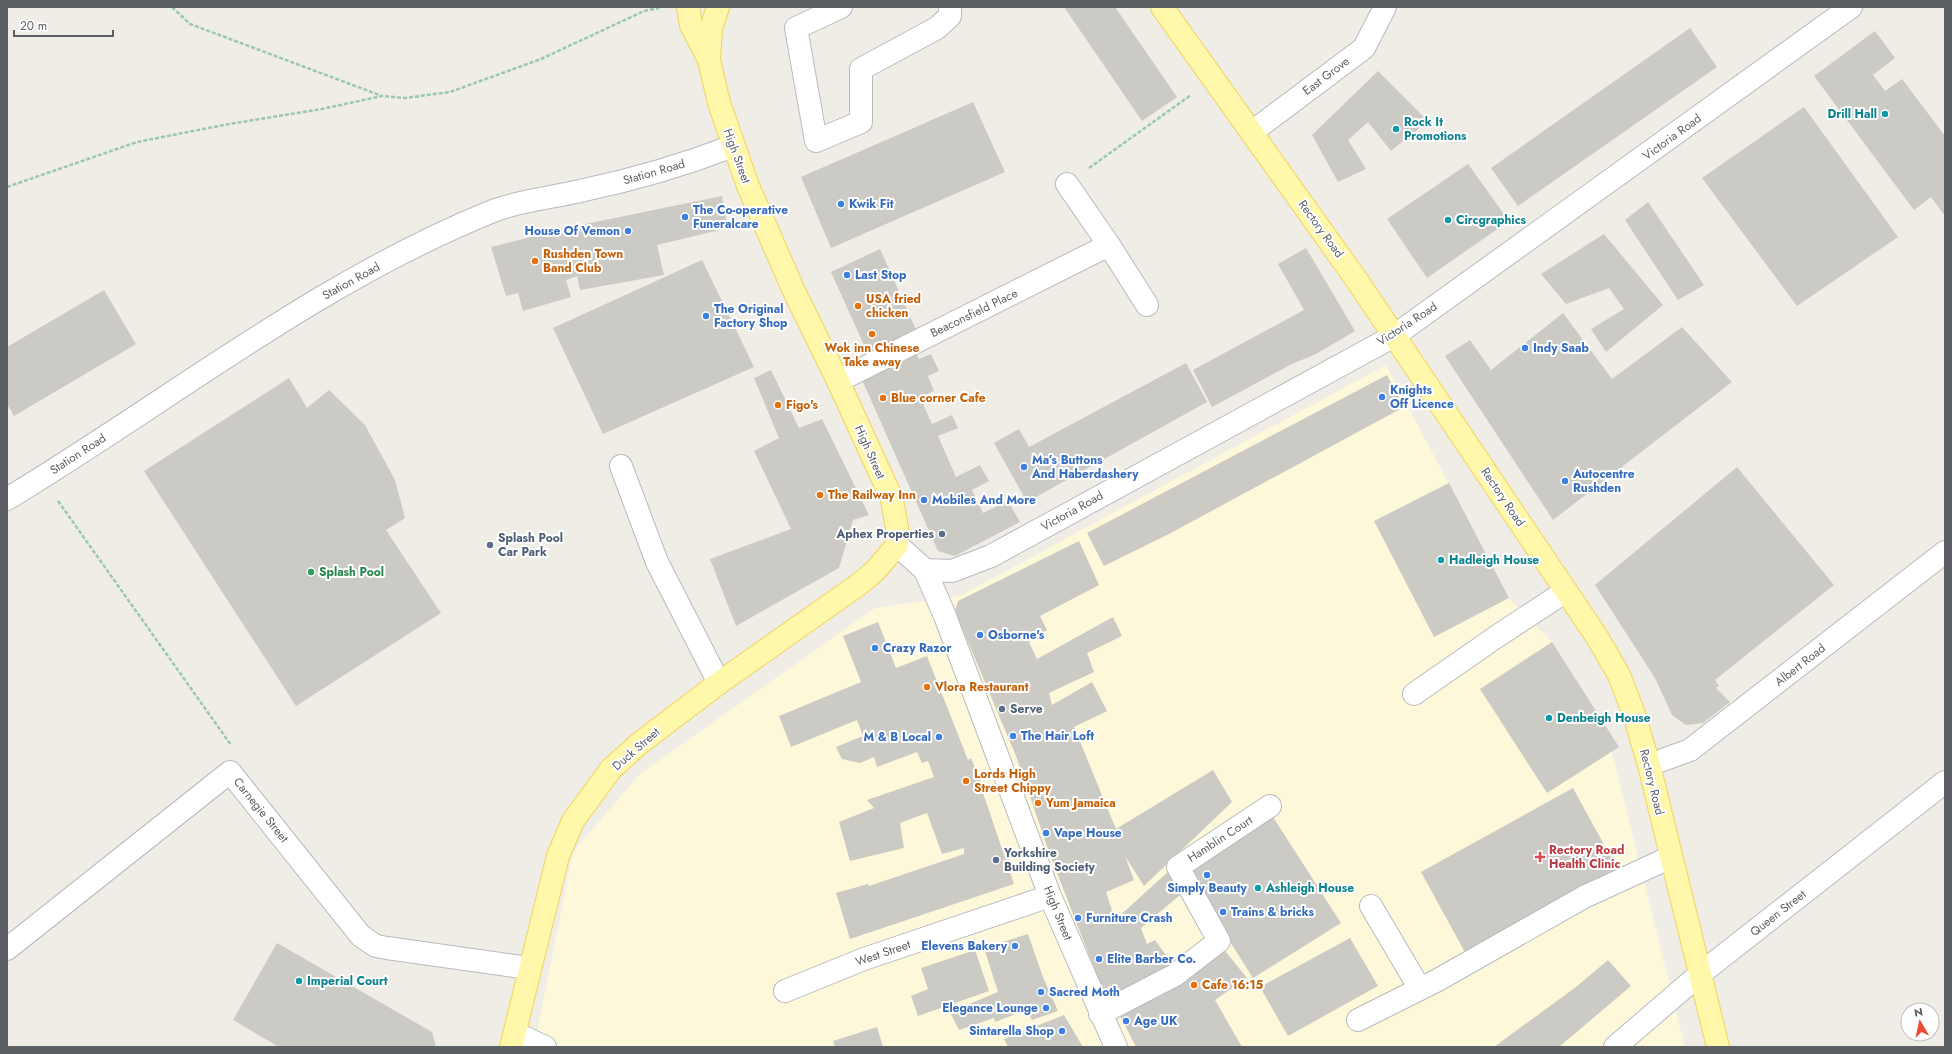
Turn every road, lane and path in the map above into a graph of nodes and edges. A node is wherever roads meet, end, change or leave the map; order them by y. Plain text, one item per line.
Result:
1 (172, 7) edge
2 (664, 7) edge
3 (688, 7) edge
4 (718, 7) edge
5 (841, 7) edge
6 (950, 7) edge
7 (1162, 7) edge
8 (1385, 7) edge
9 (1851, 7) edge
10 (709, 60) junction
11 (1213, 80) junction
12 (382, 96) junction
13 (1252, 132) junction
14 (733, 146) junction
15 (1067, 184) joint
16 (7, 187) edge
17 (1109, 246) junction
18 (1147, 305) dead end
19 (1394, 336) junction
20 (838, 381) junction
21 (621, 466) dead end
22 (42, 478) junction
23 (7, 499) edge
24 (896, 545) junction
25 (1945, 552) edge
26 (925, 570) junction
27 (1566, 591) junction
28 (720, 683) junction
29 (1414, 694) dead end
30 (1649, 765) junction
31 (230, 772) junction
32 (1945, 782) edge
33 (1270, 806) dead end
34 (1671, 857) junction
35 (1050, 896) junction
36 (1371, 906) dead end
37 (7, 949) edge
38 (529, 968) junction
39 (1700, 974) junction
40 (1420, 989) junction
41 (785, 991) dead end
42 (1100, 1014) junction
43 (1358, 1020) dead end
44 (513, 1040) edge
45 (545, 1047) edge
46 (1116, 1047) edge
47 (1615, 1047) edge
48 (1718, 1047) edge

1 - 12 path
2 - 12 path
3 - 10 main road, High Street
4 - 10 main road
5 - 6 street
7 - 11 main road, Rectory Road
8 - 13 street, East Grove
9 - 19 street, Victoria Road
10 - 14 main road, High Street
11 - 13 main road, Rectory Road
11 - 15 path
12 - 16 path
13 - 19 main road, Rectory Road
14 - 20 main road, High Street
14 - 22 street, Station Road
15 - 17 street
17 - 18 street
17 - 20 street, Beaconsfield Place
19 - 26 street, Victoria Road
19 - 27 main road, Rectory Road
20 - 24 main road, High Street
21 - 28 street
22 - 23 street, Station Road
22 - 31 path
24 - 26 street, High Street
24 - 28 main road, Duck Street
25 - 30 street, Albert Road
26 - 35 street, High Street
27 - 29 street
27 - 30 main road, Rectory Road
28 - 38 main road, Duck Street
30 - 34 main road, Rectory Road
31 - 37 street, Carnegie Street
31 - 38 street, Carnegie Street
32 - 39 street, Queen Street
33 - 42 street, Hamblin Court
34 - 39 main road, Rectory Road
34 - 40 street
35 - 41 street, West Street
35 - 42 street, High Street
36 - 40 street
38 - 44 main road, Duck Street
39 - 47 street, Queen Street
39 - 48 main road, Rectory Road
40 - 43 street
42 - 46 street, High Street
44 - 45 street

